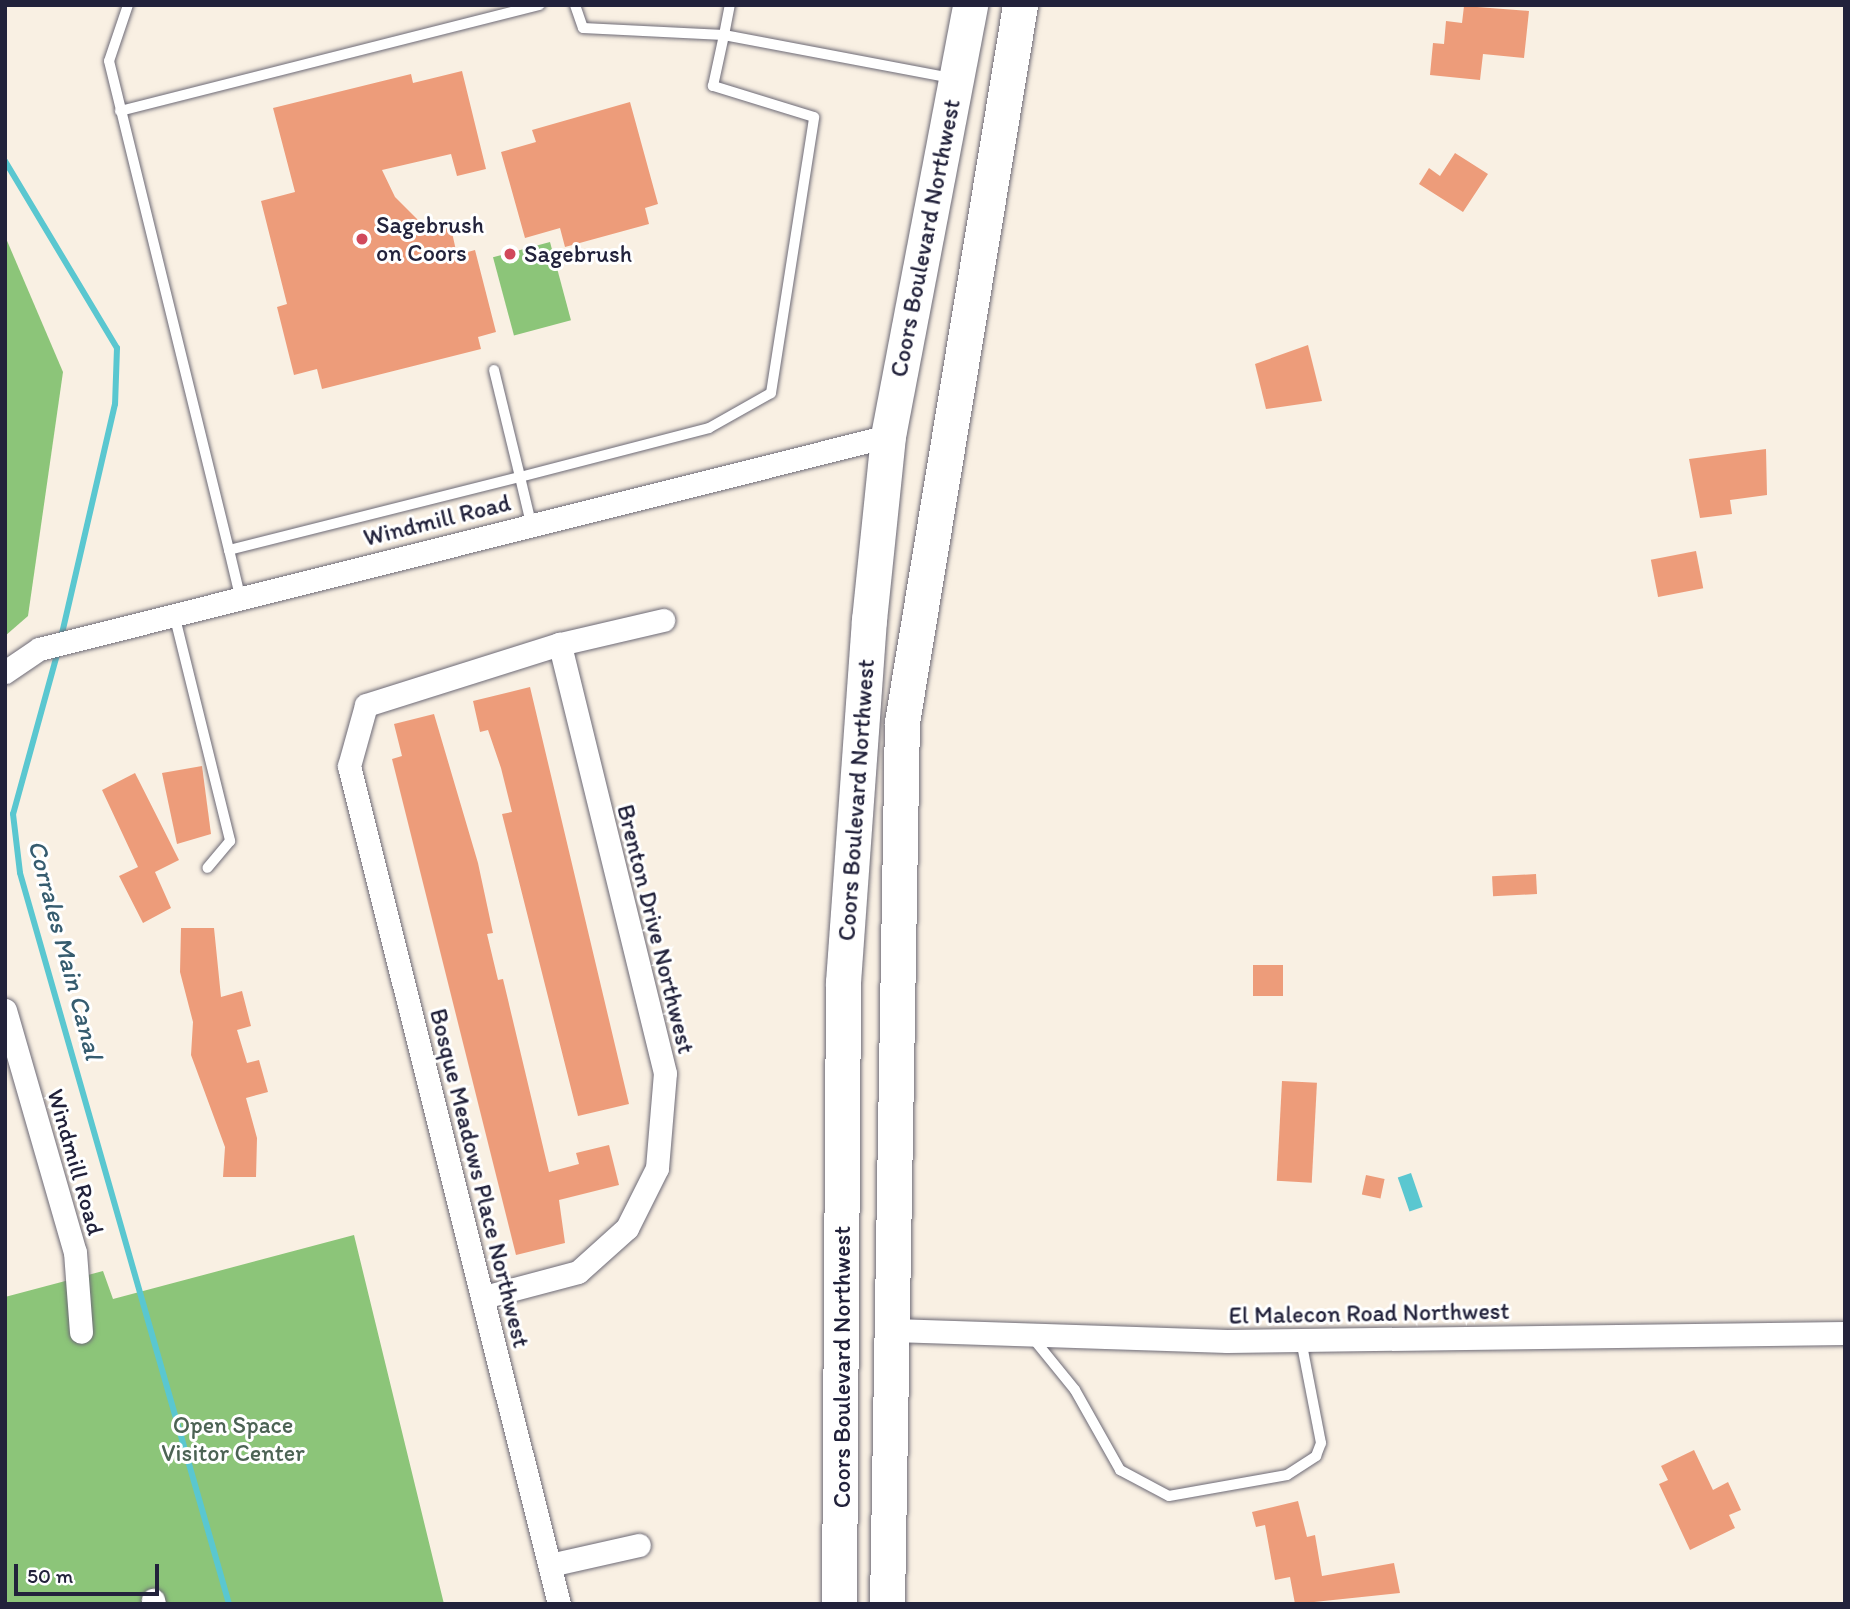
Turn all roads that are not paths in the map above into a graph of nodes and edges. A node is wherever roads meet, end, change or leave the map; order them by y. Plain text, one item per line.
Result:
1 (128, 5) edge
2 (540, 5) edge
3 (575, 5) edge
4 (730, 5) edge
5 (970, 5) edge
6 (1020, 5) edge
7 (724, 35) junction
8 (955, 78) junction
9 (120, 111) junction
10 (494, 370) dead end
11 (888, 436) junction
12 (520, 477) junction
13 (531, 523) junction
14 (229, 550) junction
15 (240, 596) junction
16 (174, 614) junction
17 (663, 620) dead end
18 (560, 644) junction
19 (5, 672) edge
20 (207, 868) dead end
21 (5, 1010) edge
22 (484, 1297) junction
23 (893, 1330) junction
24 (81, 1332) dead end
25 (1845, 1334) edge
26 (1030, 1335) junction
27 (1301, 1340) junction
28 (639, 1545) dead end
29 (550, 1564) junction
30 (559, 1604) edge
31 (839, 1604) edge
32 (887, 1604) edge

1 - 9 lane
2 - 9 lane
3 - 7 lane
4 - 7 lane
5 - 8 main road, Coors Boulevard Northwest
6 - 23 main road, Coors Boulevard Northwest
7 - 8 lane
7 - 12 lane
8 - 11 main road, Coors Boulevard Northwest
9 - 14 lane
10 - 12 lane
11 - 13 street, Windmill Road
11 - 31 main road, Coors Boulevard Northwest
12 - 13 lane
12 - 14 lane
13 - 15 street, Windmill Road
14 - 15 lane
15 - 16 street, Windmill Road
16 - 19 street, Windmill Road
16 - 20 lane
17 - 18 street
18 - 22 street, Brenton Drive Northwest
18 - 22 street, Bosque Meadows Place Northwest
21 - 24 street, Windmill Road
22 - 29 street, Bosque Meadows Place Northwest
23 - 26 street, El Malecon Road Northwest
23 - 32 main road, Coors Boulevard Northwest
25 - 27 street, El Malecon Road Northwest
26 - 27 street, El Malecon Road Northwest
26 - 27 lane
28 - 29 street
29 - 30 street, Bosque Meadows Place Northwest

